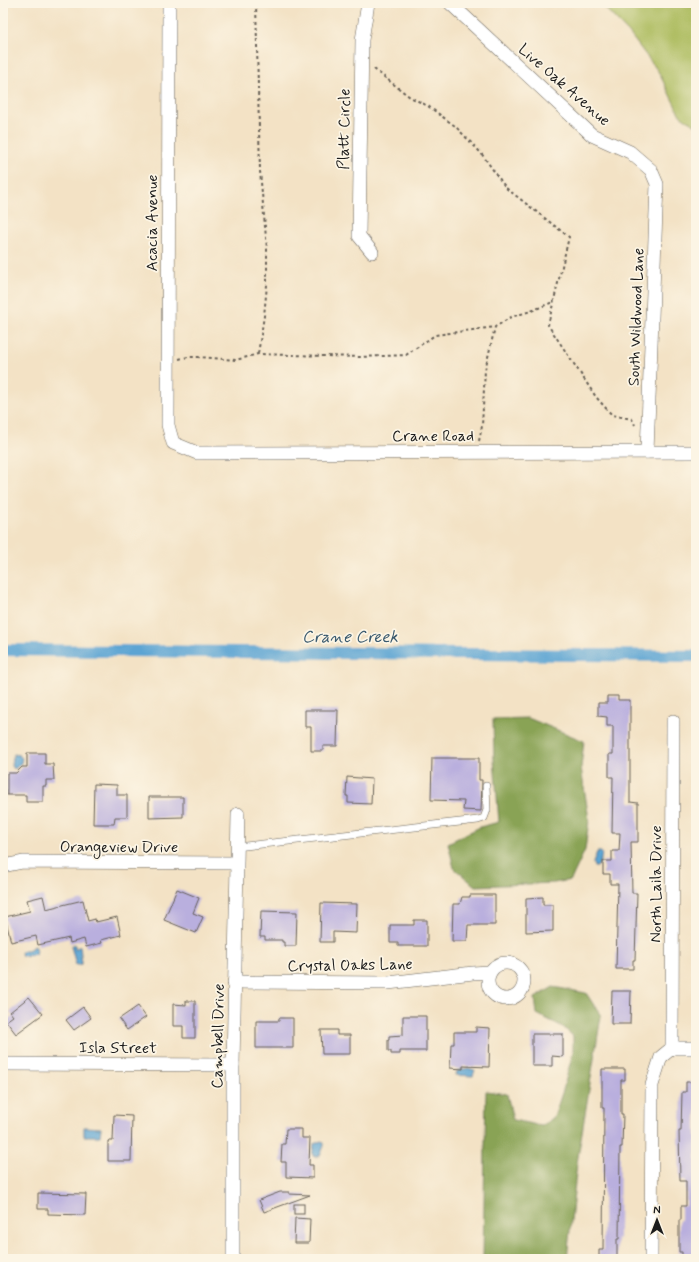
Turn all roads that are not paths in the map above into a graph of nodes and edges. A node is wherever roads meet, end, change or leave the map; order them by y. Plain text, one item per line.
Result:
1 (168, 3) edge
2 (368, 3) edge
3 (450, 3) edge
4 (657, 184) joint
5 (372, 252) dead end
6 (173, 443) joint
7 (647, 452) junction
8 (696, 452) edge
9 (673, 721) dead end
10 (486, 786) dead end
11 (238, 814) dead end
12 (236, 847) junction
13 (236, 863) junction
14 (3, 866) edge
15 (489, 972) dead end
16 (234, 982) junction
17 (672, 1048) junction
18 (696, 1048) edge
19 (3, 1064) edge
20 (233, 1065) junction
21 (233, 1259) edge
22 (651, 1259) edge

1 - 6 street, Acacia Avenue
2 - 5 street, Platt Circle
3 - 4 street, Live Oak Avenue
4 - 7 street, South Wildwood Lane
6 - 7 street, Crane Road
7 - 8 street, Crane Road
9 - 17 street, North Laila Drive
10 - 12 lane
11 - 12 street, Campbell Drive
12 - 13 street, Campbell Drive
13 - 14 street, Orangeview Drive
13 - 16 street, Campbell Drive
15 - 16 street, Crystal Oaks Lane
16 - 20 street, Campbell Drive
17 - 18 street
17 - 22 street
19 - 20 street, Isla Street
20 - 21 street, Campbell Drive

